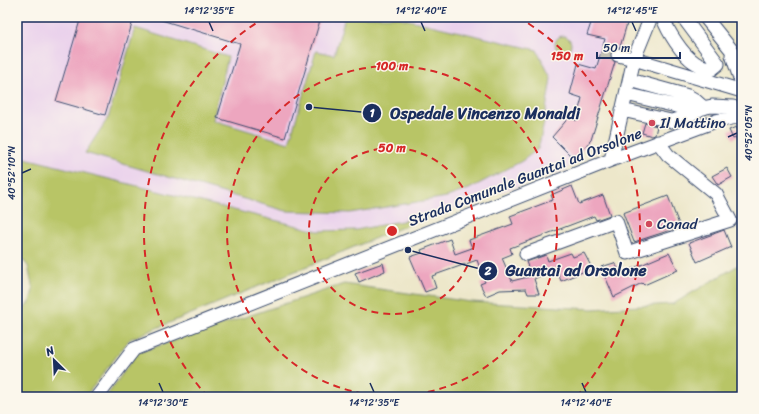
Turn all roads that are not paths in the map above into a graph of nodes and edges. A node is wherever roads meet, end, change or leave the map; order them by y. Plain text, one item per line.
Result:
1 (660, 17) edge
2 (684, 17) edge
3 (705, 17) edge
4 (729, 48) junction
5 (618, 55) tunnel mouth
6 (634, 59) junction
7 (742, 63) edge
8 (630, 80) junction
9 (742, 84) edge
10 (742, 91) edge
11 (626, 94) junction
12 (742, 98) edge
13 (701, 109) junction
14 (622, 110) junction
15 (737, 112) edge
16 (658, 142) junction
17 (611, 160) junction
18 (526, 254) dead end
19 (97, 397) edge

1 - 2 street
1 - 6 street
3 - 4 street
4 - 7 street
4 - 9 street
5 - 6 street
6 - 8 street
6 - 10 street
8 - 11 street
8 - 13 street
11 - 13 street
11 - 14 street
12 - 15 street
13 - 14 street
13 - 15 street
14 - 17 street
15 - 16 street, Strada Comunale Guantai ad Orsolone
16 - 17 street, Strada Comunale Guantai ad Orsolone
16 - 18 street
17 - 19 street, Strada Comunale Guantai ad Orsolone

